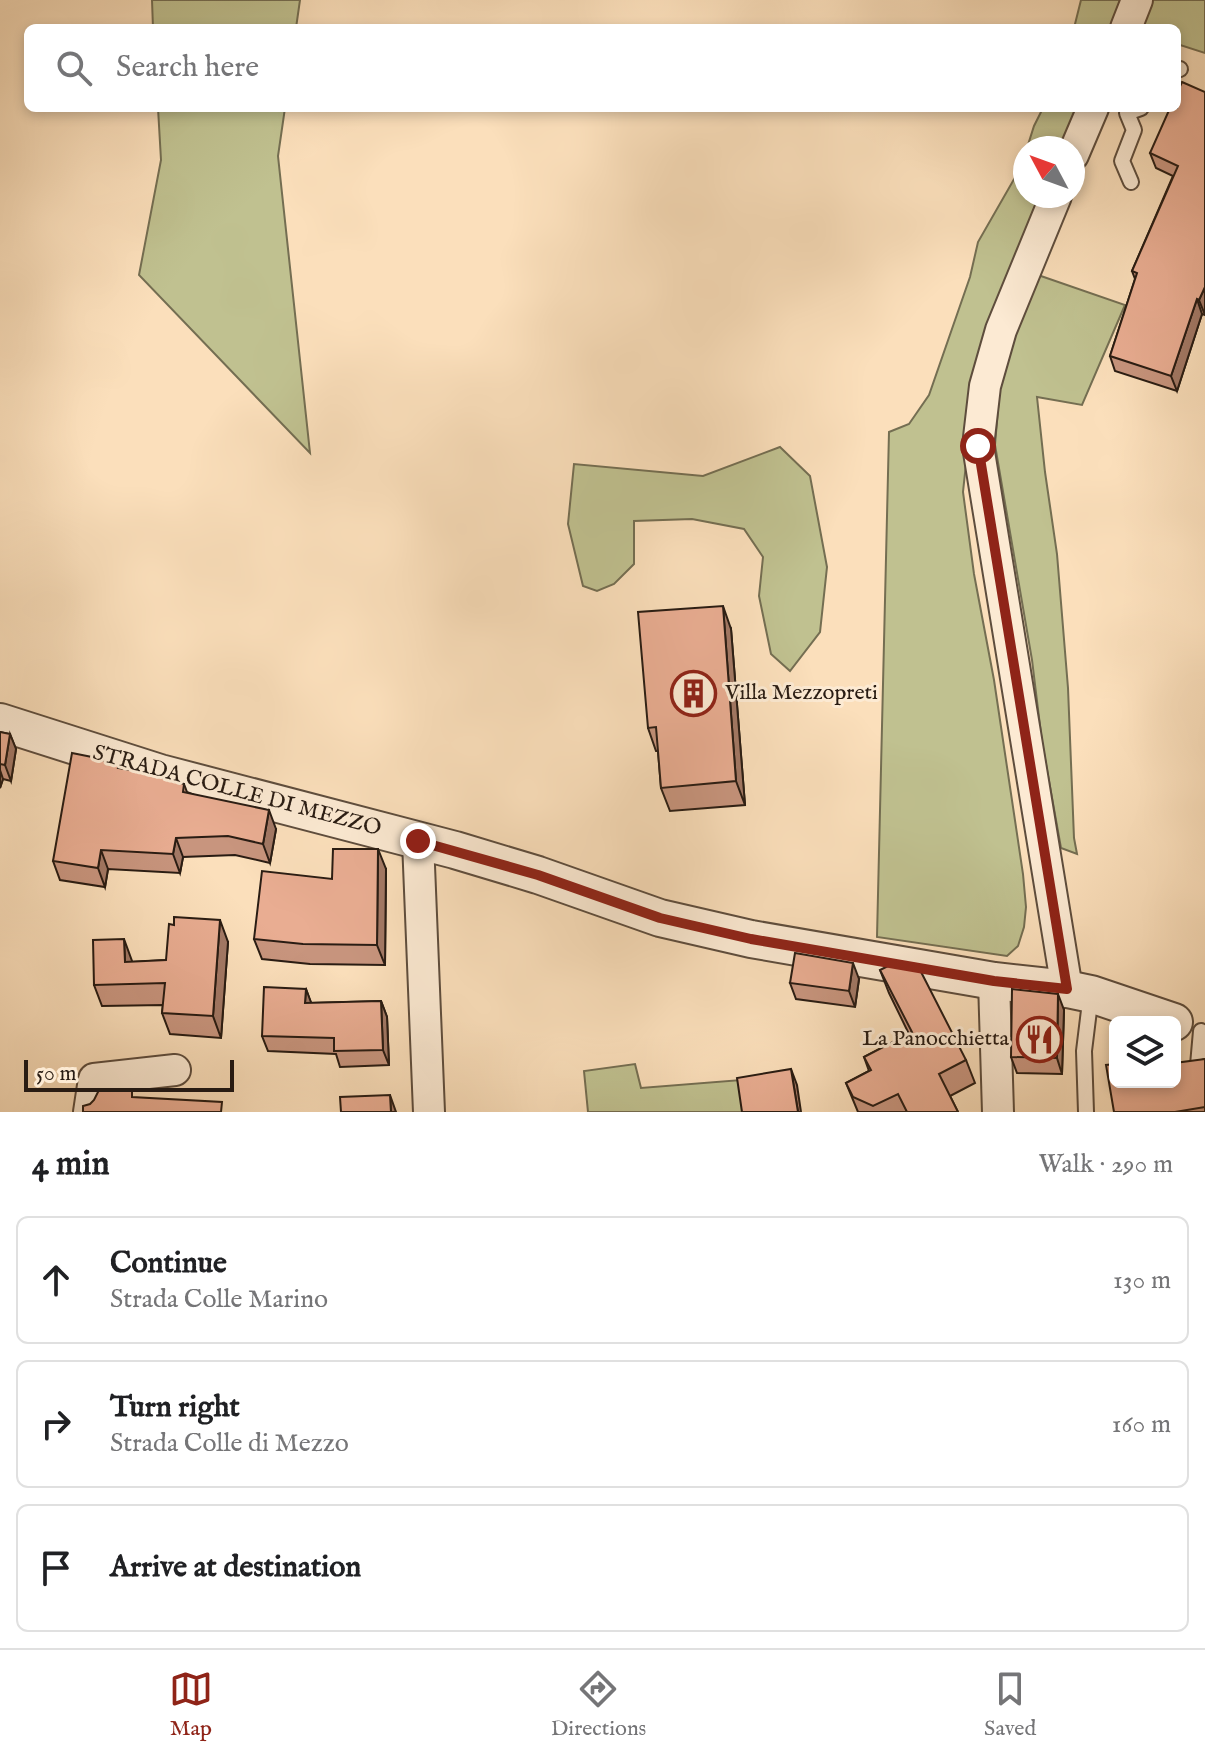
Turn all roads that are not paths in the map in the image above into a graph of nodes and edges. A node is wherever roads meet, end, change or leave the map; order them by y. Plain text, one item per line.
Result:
1 (1137, 0) edge
2 (1128, 24) edge
3 (1091, 112) edge
4 (1129, 112) edge
5 (1081, 136) edge
6 (1131, 182) dead end
7 (1051, 208) edge
8 (0, 722) edge
9 (418, 841) junction
10 (994, 981) junction
11 (1079, 992) junction
12 (1189, 1027) edge
13 (175, 1070) dead end
14 (1197, 1076) edge
15 (89, 1112) edge
16 (429, 1112) edge
17 (998, 1112) edge
18 (1086, 1112) edge

1 - 2 street
3 - 5 street
4 - 6 lane
7 - 11 street
8 - 9 street, STRADA COLLE DI MEZZO
9 - 10 street, STRADA COLLE DI MEZZO
9 - 16 street
10 - 11 street, STRADA COLLE DI MEZZO
10 - 17 street
11 - 12 street, STRADA COLLE DI MEZZO
11 - 18 lane
12 - 14 lane
13 - 15 street

